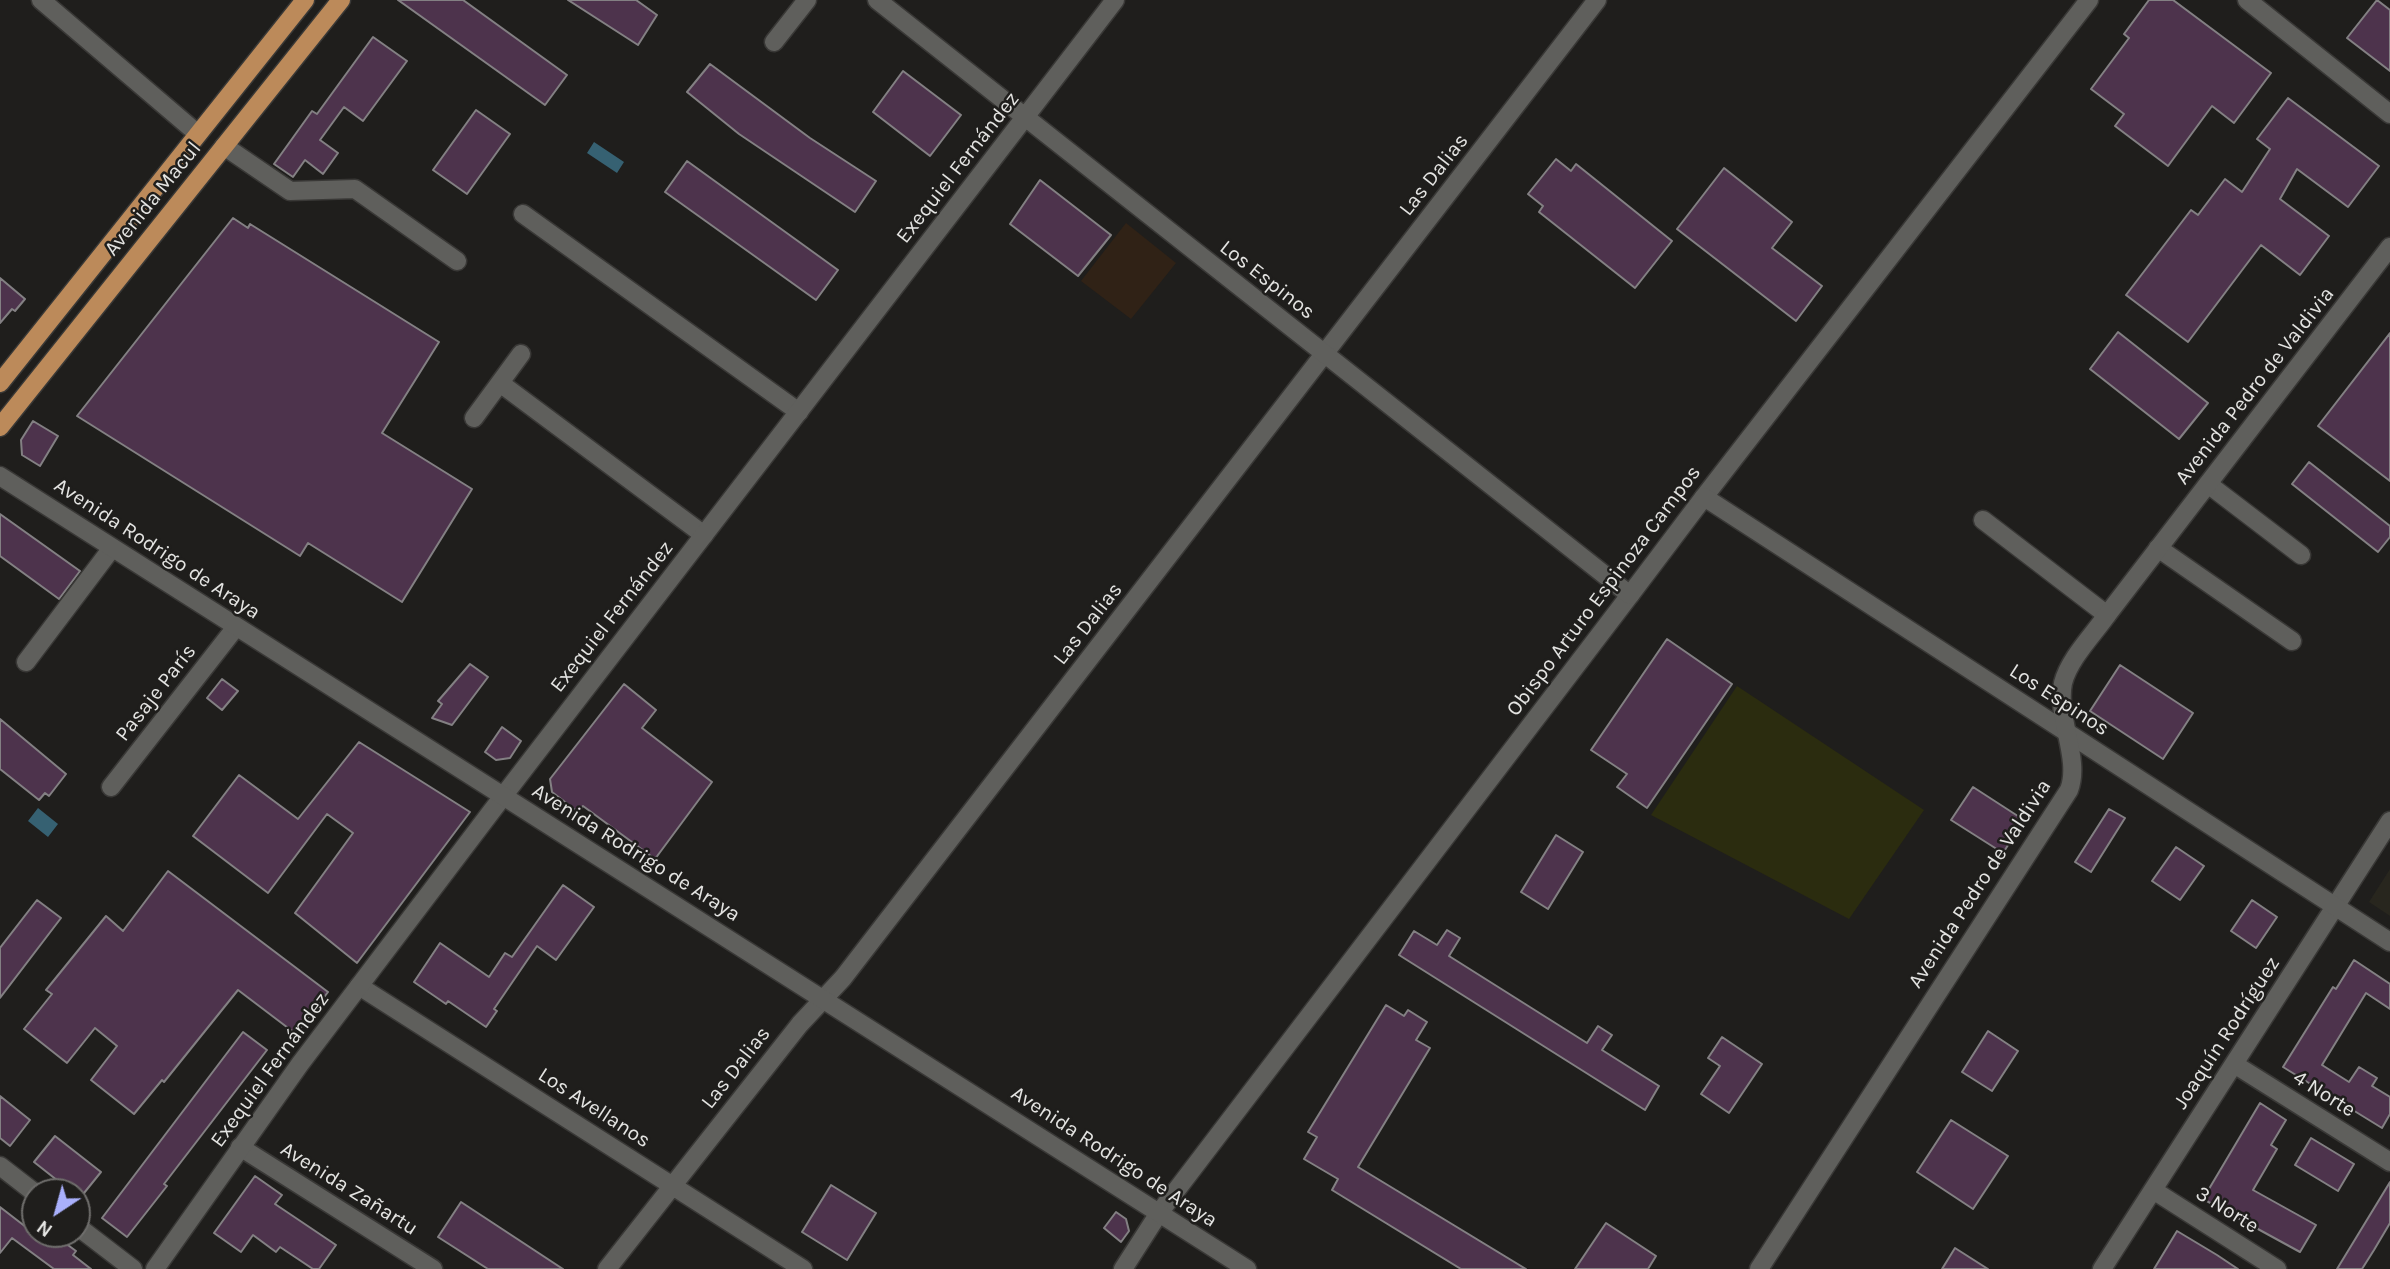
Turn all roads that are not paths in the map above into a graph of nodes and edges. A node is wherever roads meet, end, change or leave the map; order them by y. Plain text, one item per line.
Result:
1 (41, 0) edge
2 (304, 0) edge
3 (341, 0) edge
4 (807, 0) edge
5 (877, 0) edge
6 (1115, 0) edge
7 (1597, 0) edge
8 (2089, 0) edge
9 (2247, 0) edge
10 (774, 42) dead end
11 (2390, 114) edge
12 (1024, 118) junction
13 (198, 134) junction
14 (224, 146) junction
15 (523, 214) dead end
16 (2390, 247) edge
17 (457, 261) dead end
18 (522, 354) dead end
19 (1324, 354) junction
20 (0, 383) edge
21 (500, 383) junction
22 (799, 412) junction
23 (474, 418) dead end
24 (0, 427) edge
25 (0, 476) edge
26 (2208, 484) junction
27 (1704, 497) junction
28 (1983, 520) dead end
29 (704, 535) junction
30 (112, 548) junction
31 (2158, 548) junction
32 (2301, 555) dead end
33 (1630, 595) junction
34 (2107, 615) junction
35 (236, 627) junction
36 (2292, 641) dead end
37 (26, 662) dead end
38 (2065, 731) junction
39 (111, 787) dead end
40 (503, 796) junction
41 (2390, 821) edge
42 (2335, 906) junction
43 (2390, 942) edge
44 (359, 986) junction
45 (824, 999) junction
46 (2234, 1064) junction
47 (240, 1147) junction
48 (2390, 1162) edge
49 (2, 1173) edge
50 (21, 1185) edge
51 (672, 1185) junction
52 (2153, 1190) junction
53 (1159, 1213) junction
54 (91, 1237) edge
55 (133, 1269) edge
56 (155, 1269) edge
57 (433, 1269) edge
58 (607, 1269) edge
59 (803, 1269) edge
60 (1123, 1269) edge
61 (1247, 1269) edge
62 (1759, 1269) edge
63 (2102, 1269) edge
64 (2277, 1269) edge

1 - 13 street
2 - 13 main road, Avenida Macul
3 - 14 main road, Avenida Macul
4 - 10 street
5 - 12 street, Los Espinos
6 - 12 street, Exequiel Fernández
7 - 19 street, Las Dalias
8 - 27 street, Obispo Arturo Espinoza Campos
9 - 11 street
12 - 19 street, Los Espinos
12 - 22 street, Exequiel Fernández
13 - 20 main road, Avenida Macul
14 - 17 street
14 - 24 main road, Avenida Macul
15 - 22 street
16 - 26 street, Avenida Pedro de Valdivia
18 - 21 street
19 - 33 street, Los Espinos
19 - 45 street, Las Dalias
21 - 23 street
21 - 29 street
22 - 29 street, Exequiel Fernández
25 - 30 street, Avenida Rodrigo de Araya
26 - 31 street, Avenida Pedro de Valdivia
26 - 32 street
27 - 33 street, Obispo Arturo Espinoza Campos
27 - 38 street, Los Espinos
28 - 34 street
29 - 40 street, Exequiel Fernández
30 - 35 street, Avenida Rodrigo de Araya
30 - 37 street
31 - 34 street, Avenida Pedro de Valdivia
31 - 36 street
33 - 53 street, Obispo Arturo Espinoza Campos
34 - 38 street, Avenida Pedro de Valdivia
35 - 39 street, Pasaje París
35 - 40 street, Avenida Rodrigo de Araya
38 - 42 street, Los Espinos
38 - 62 street, Avenida Pedro de Valdivia
40 - 44 street, Exequiel Fernández
40 - 45 street, Avenida Rodrigo de Araya
41 - 42 street, Joaquín Rodríguez
42 - 43 street, Los Espinos
42 - 46 street, Joaquín Rodríguez
44 - 47 street, Exequiel Fernández
44 - 51 street, Los Avellanos
45 - 51 street, Las Dalias
45 - 53 street, Avenida Rodrigo de Araya
46 - 48 street, 4 Norte
46 - 52 street, Joaquín Rodríguez
47 - 56 street, Exequiel Fernández
47 - 57 street, Avenida Zañartu
49 - 50 street
51 - 58 street, Las Dalias
51 - 59 street, Los Avellanos
52 - 63 street, Joaquín Rodríguez
52 - 64 street, 3 Norte
53 - 60 street, Obispo Arturo Espinoza Campos
53 - 61 street, Avenida Rodrigo de Araya
54 - 55 street

